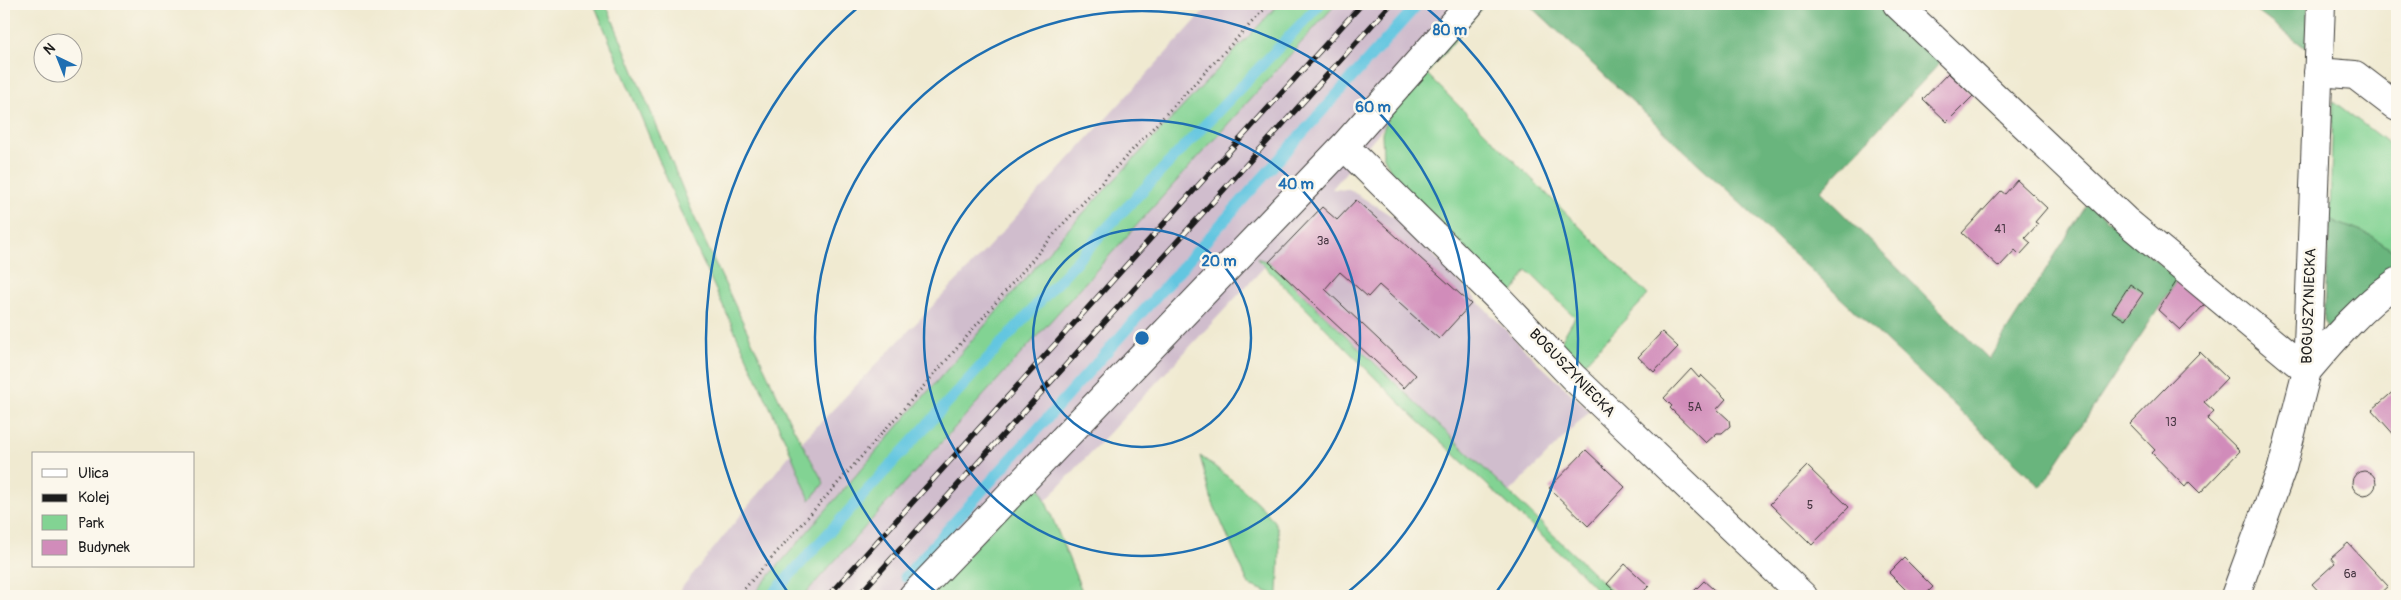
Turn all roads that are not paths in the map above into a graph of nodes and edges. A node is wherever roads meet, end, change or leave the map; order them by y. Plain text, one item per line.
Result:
1 (1470, 4) edge
2 (1897, 4) edge
3 (2321, 4) edge
4 (2318, 72) junction
5 (2397, 108) edge
6 (1344, 146) junction
7 (2397, 282) edge
8 (2306, 371) junction
9 (912, 596) edge
10 (1803, 596) edge
11 (2235, 596) edge

1 - 6 street
2 - 8 street
3 - 4 street, BOGUSZYNIECKA
4 - 5 street
4 - 8 street, BOGUSZYNIECKA
6 - 9 street
6 - 10 street, BOGUSZYNIECKA
7 - 8 street
8 - 11 street, BOGUSZYNIECKA

